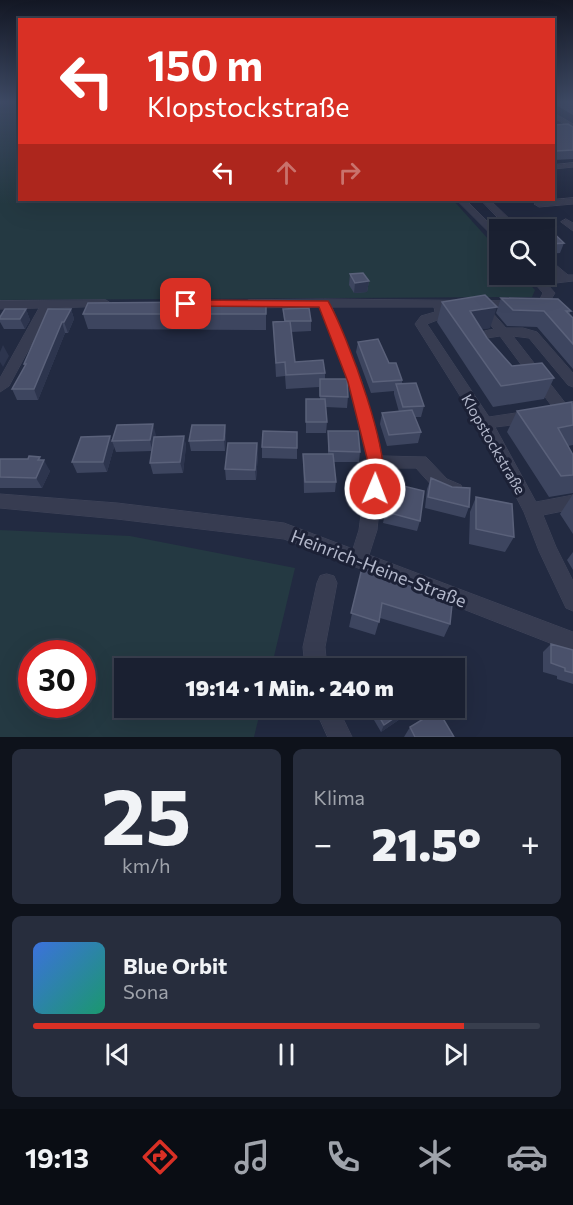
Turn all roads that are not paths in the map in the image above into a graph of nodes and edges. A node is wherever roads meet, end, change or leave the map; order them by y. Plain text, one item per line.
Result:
1 (573, 165) edge
2 (555, 167) edge
3 (462, 201) edge
4 (486, 201) edge
5 (573, 201) edge
6 (539, 204) dead end
7 (505, 219) edge
8 (489, 229) edge
9 (555, 267) edge
10 (569, 278) edge
11 (542, 285) edge
12 (546, 299) junction
13 (324, 303) junction
14 (439, 303) junction
15 (47, 304) junction
16 (116, 304) edge
17 (232, 304) edge
18 (0, 305) edge
19 (559, 306) edge
20 (486, 313) edge
21 (503, 332) junction
22 (491, 360) edge
23 (537, 377) junction
24 (520, 380) edge
25 (573, 382) edge
26 (2, 385) edge
27 (570, 416) edge
28 (484, 423) junction
29 (376, 462) junction
30 (458, 490) edge
31 (0, 501) edge
32 (573, 502) edge
33 (532, 510) junction
34 (359, 558) junction
35 (327, 583) dead end
36 (573, 601) edge
37 (573, 642) edge
38 (315, 658) edge
39 (331, 718) edge
40 (340, 737) edge

1 - 2 street
3 - 8 street
4 - 7 street
5 - 6 street
9 - 10 street
11 - 12 street
12 - 14 street
12 - 19 street
13 - 14 street
13 - 17 street
13 - 29 street
14 - 28 street, Klopstockstraße
15 - 16 street
15 - 18 street
15 - 26 street
20 - 21 street
21 - 22 street
21 - 23 street
21 - 25 street
23 - 24 street
23 - 27 street
27 - 28 street
28 - 33 street, Klopstockstraße
29 - 30 street
29 - 34 street
31 - 34 street, Heinrich-Heine-Straße
32 - 33 street
33 - 36 street, Klopstockstraße
34 - 37 street, Heinrich-Heine-Straße
35 - 38 street
39 - 40 street

